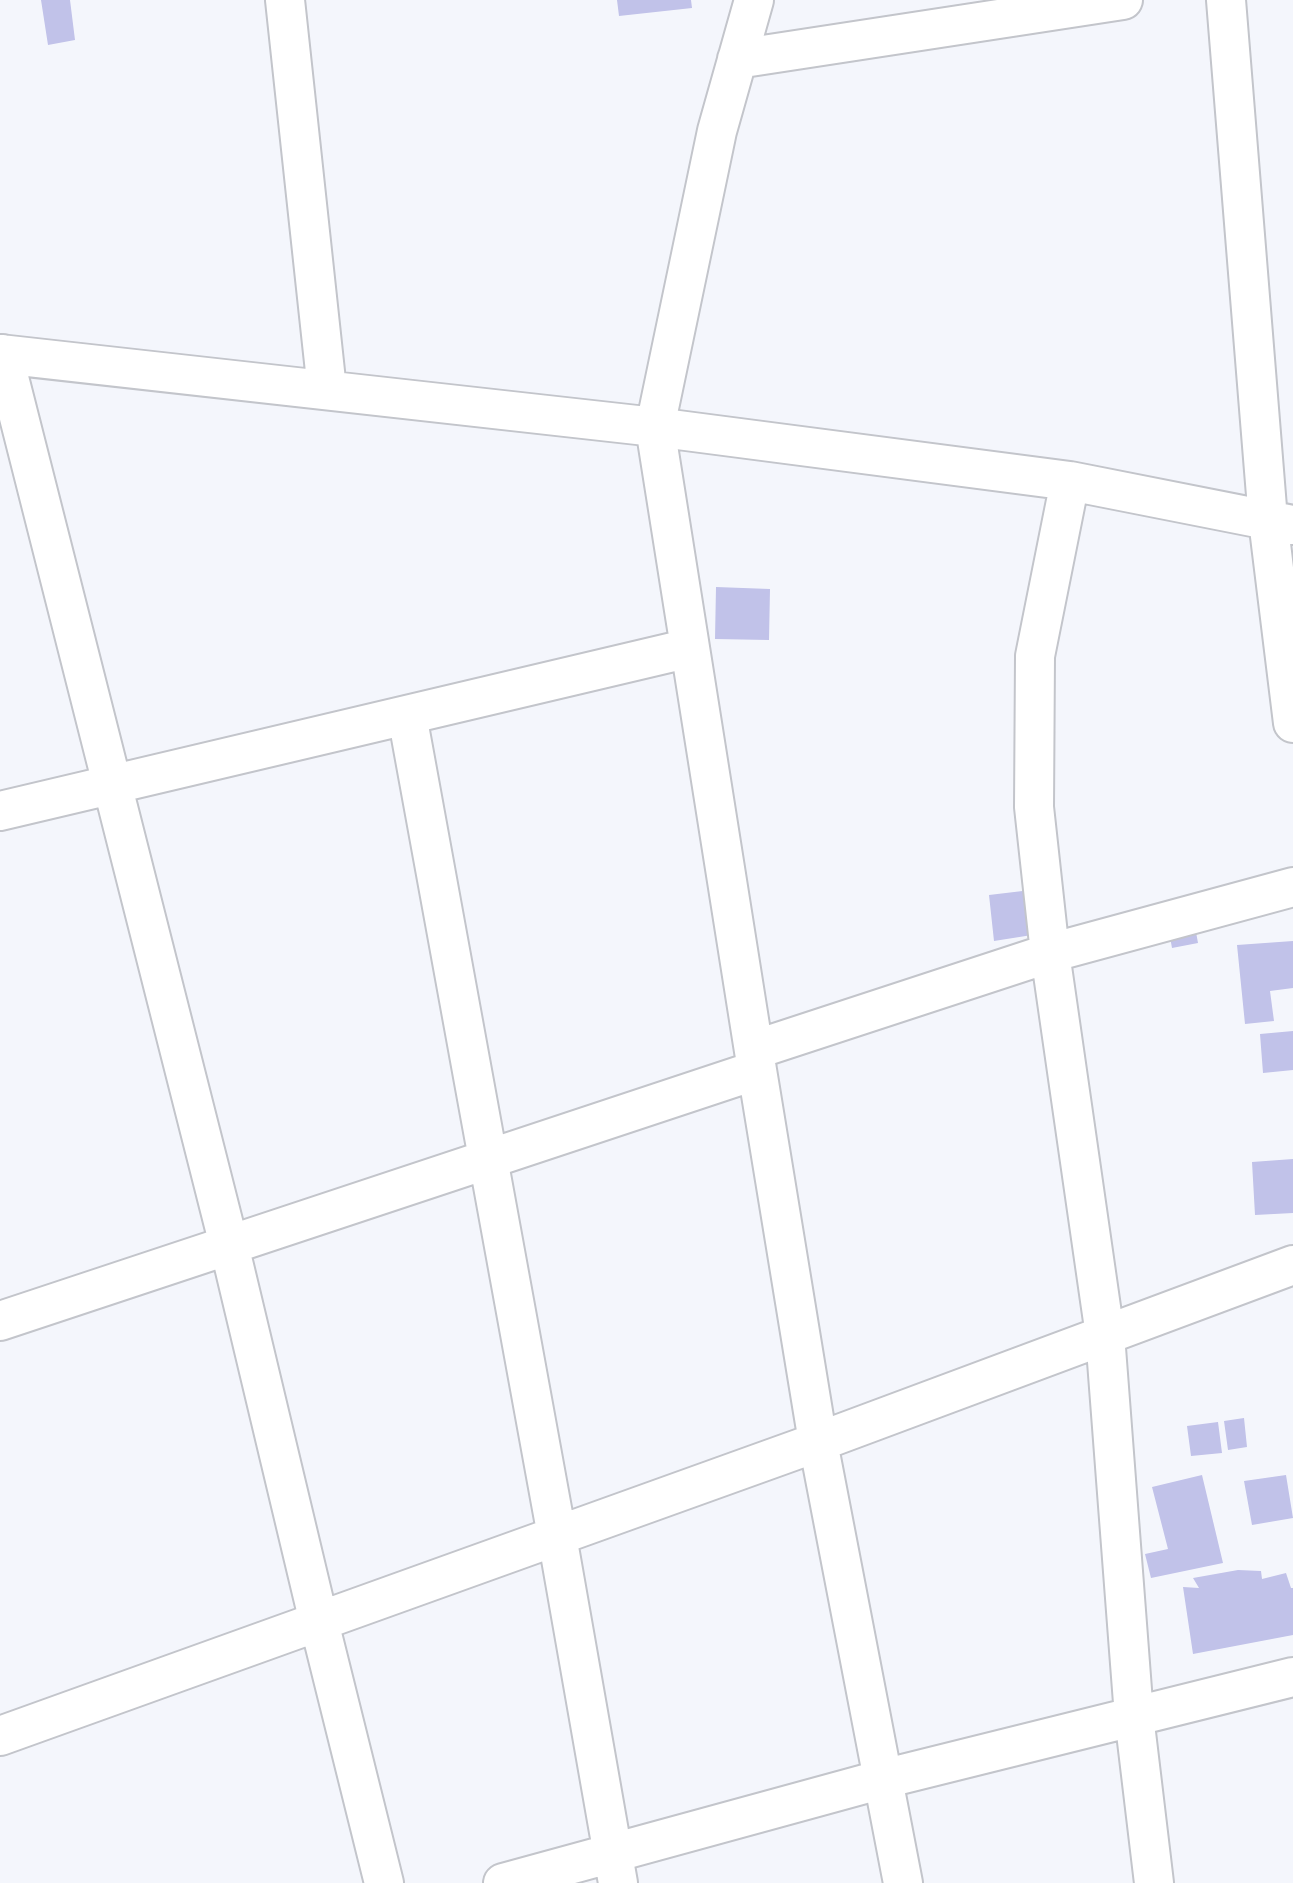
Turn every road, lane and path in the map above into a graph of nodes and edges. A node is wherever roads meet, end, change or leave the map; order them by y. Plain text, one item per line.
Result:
1 (285, 0) edge
2 (754, 0) edge
3 (1122, 0) edge
4 (1226, 0) edge
5 (737, 59) junction
6 (1, 354) edge
7 (327, 390) junction
8 (655, 427) junction
9 (1070, 481) junction
10 (1281, 523) edge
11 (690, 648) junction
12 (407, 715) junction
13 (1293, 723) edge
14 (112, 785) junction
15 (0, 811) edge
16 (1293, 887) edge
17 (1050, 953) junction
18 (755, 1060) junction
19 (488, 1159) junction
20 (229, 1245) junction
21 (1293, 1265) edge
22 (0, 1321) edge
23 (1105, 1335) junction
24 (818, 1442) junction
25 (557, 1536) junction
26 (319, 1622) junction
27 (1293, 1677) edge
28 (1134, 1716) junction
29 (0, 1737) edge
30 (883, 1779) junction
31 (615, 1868) edge
32 (384, 1883) edge
33 (503, 1883) edge
34 (903, 1883) edge
35 (1154, 1883) edge

1 - 7 street
2 - 5 street
3 - 5 street
4 - 10 street
5 - 8 street
6 - 7 street
6 - 14 street
7 - 8 street
8 - 9 street
8 - 11 street
9 - 10 street
9 - 17 street
10 - 13 street
11 - 12 street
11 - 18 street
12 - 14 street
12 - 19 street
14 - 15 street
14 - 20 street
16 - 17 street
17 - 18 street
17 - 23 street
18 - 19 street
18 - 24 street
19 - 20 street
19 - 25 street
20 - 22 street
20 - 26 street
21 - 23 street
23 - 24 street
23 - 28 street
24 - 25 street
24 - 30 street
25 - 26 street
25 - 31 street
26 - 29 street
26 - 32 street
27 - 28 street
28 - 30 street
28 - 35 street
30 - 31 street
30 - 34 street
31 - 33 street

